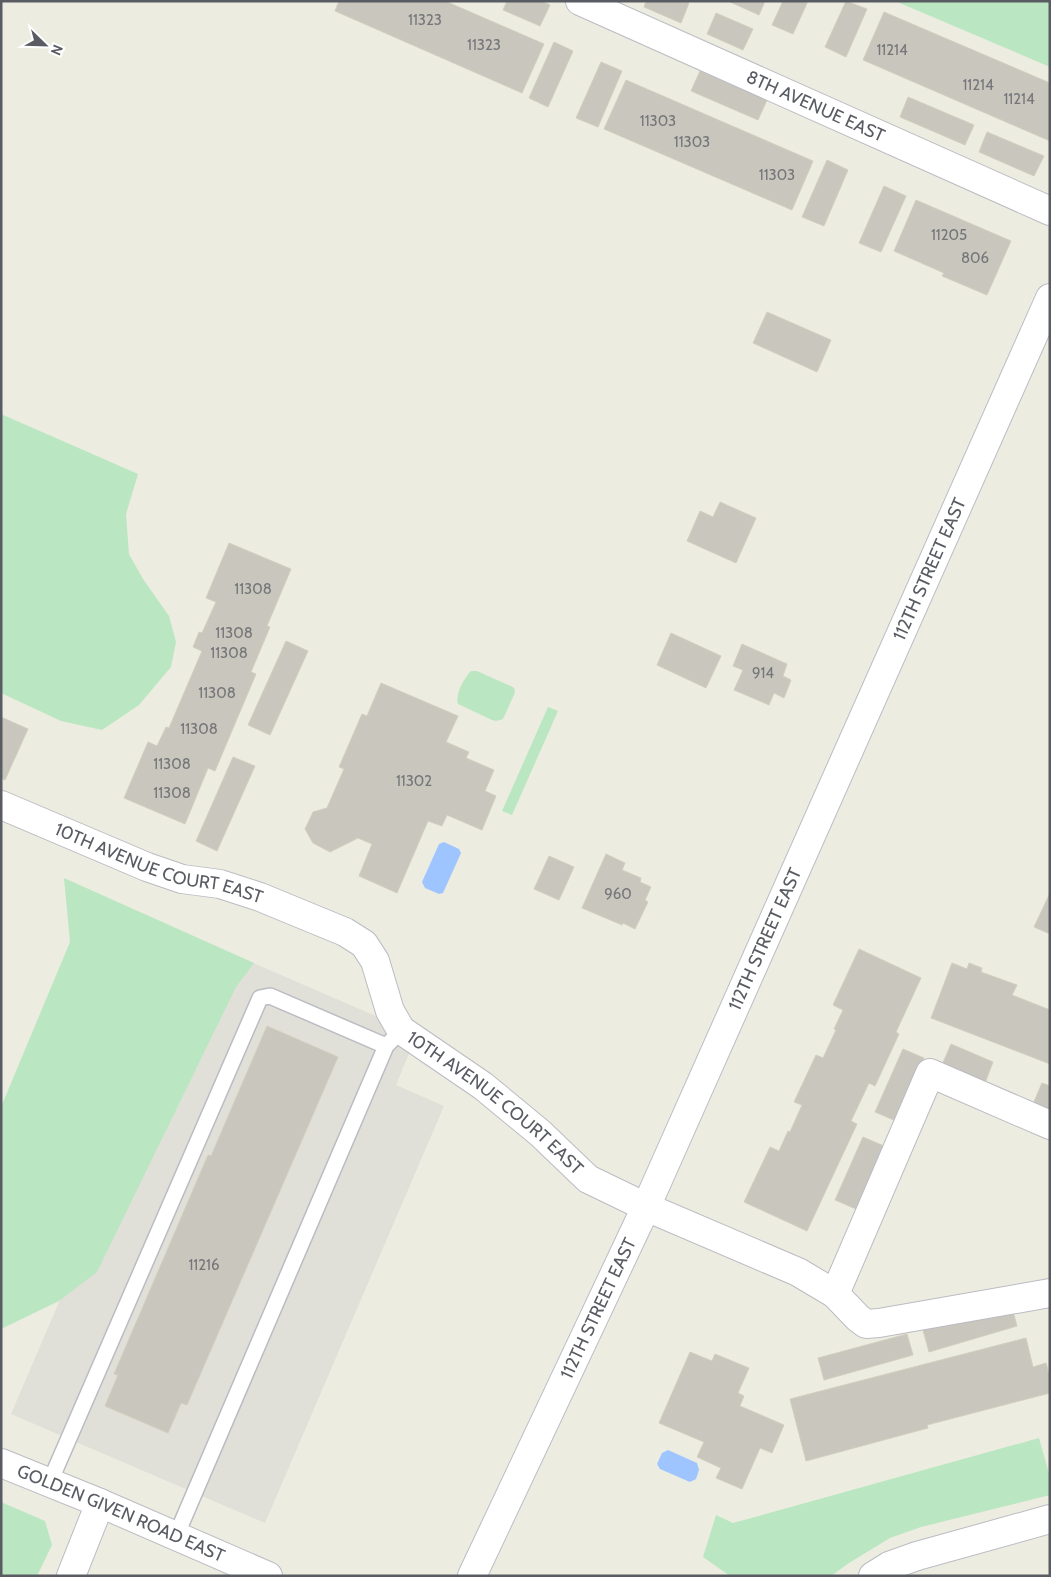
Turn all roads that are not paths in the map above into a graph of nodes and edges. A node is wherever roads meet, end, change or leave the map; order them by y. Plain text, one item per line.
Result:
1 (580, 1) edge
2 (1050, 211) edge
3 (1050, 298) edge
4 (1, 805) edge
5 (394, 1038) junction
6 (1050, 1125) edge
7 (646, 1207) junction
8 (1050, 1293) edge
9 (835, 1294) junction
10 (1, 1463) edge
11 (49, 1484) junction
12 (100, 1503) junction
13 (1050, 1519) edge
14 (176, 1536) junction
15 (71, 1576) edge
16 (268, 1576) edge
17 (472, 1576) edge
18 (873, 1576) edge

1 - 2 street, 8TH AVENUE EAST
3 - 7 street, 112TH STREET EAST
4 - 5 street, 10TH AVENUE COURT EAST
5 - 7 street, 10TH AVENUE COURT EAST
5 - 11 lane
5 - 14 lane
6 - 9 street
7 - 9 street, 10TH AVENUE COURT EAST
7 - 17 street, 112TH STREET EAST
8 - 9 street, 10TH AVENUE COURT EAST
10 - 11 street, GOLDEN GIVEN ROAD EAST
11 - 12 street, GOLDEN GIVEN ROAD EAST
12 - 14 street, GOLDEN GIVEN ROAD EAST
12 - 15 street
13 - 18 street
14 - 16 street, GOLDEN GIVEN ROAD EAST

